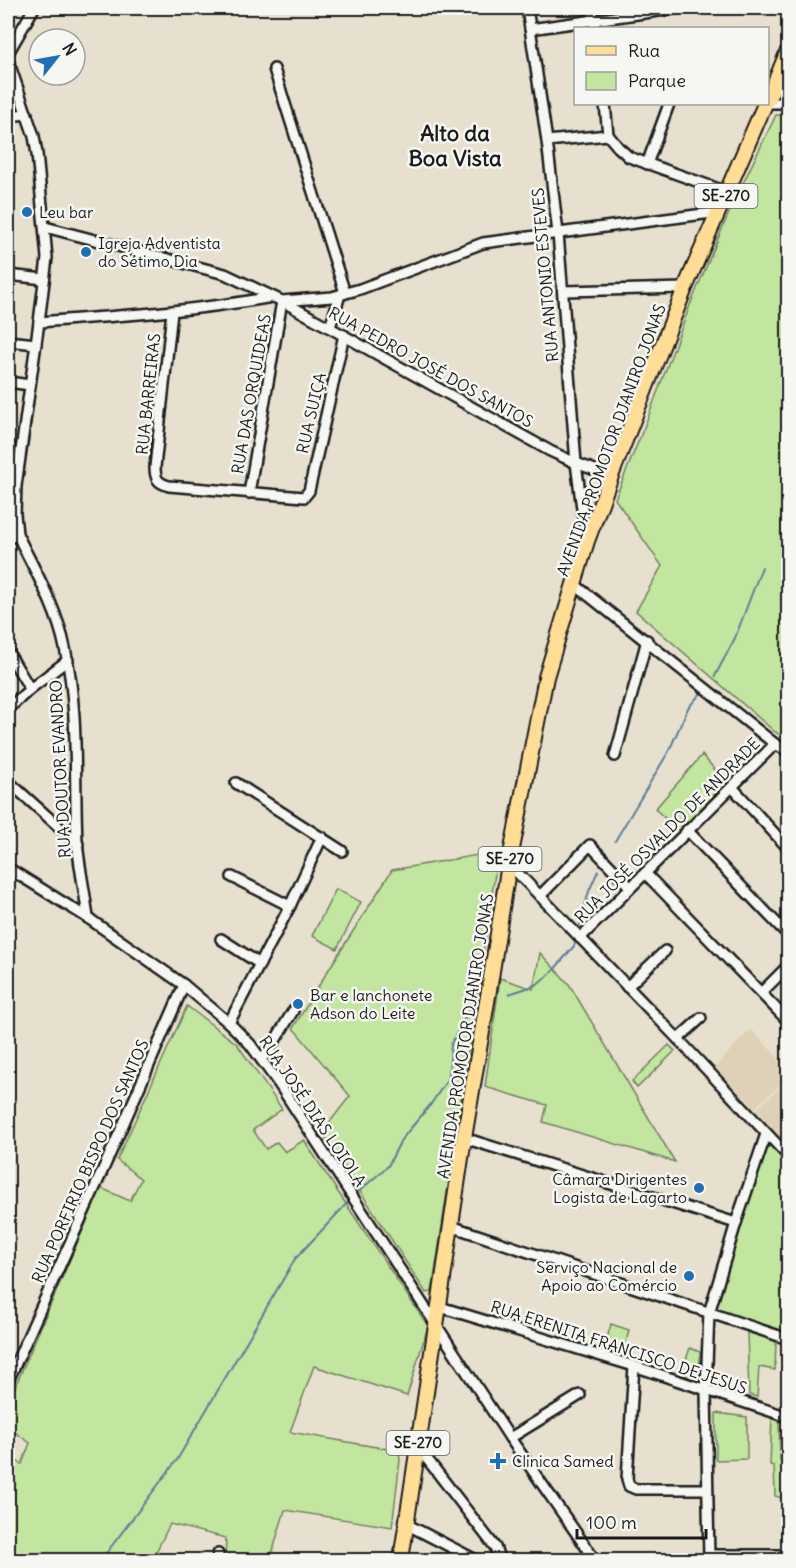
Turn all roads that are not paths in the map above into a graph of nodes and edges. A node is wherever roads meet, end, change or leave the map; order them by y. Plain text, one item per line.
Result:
1 (34, 8) edge
2 (527, 8) edge
3 (592, 8) edge
4 (680, 8) edge
5 (659, 9) edge
6 (595, 25) edge
7 (530, 29) junction
8 (789, 51) edge
9 (8, 53) edge
10 (8, 60) edge
11 (274, 69) dead end
12 (769, 97) edge
13 (769, 102) edge
14 (789, 103) edge
15 (605, 105) edge
16 (669, 105) edge
17 (766, 105) edge
18 (27, 114) junction
19 (8, 116) edge
20 (608, 135) junction
21 (547, 141) junction
22 (647, 164) junction
23 (727, 192) junction
24 (719, 212) junction
25 (45, 227) junction
26 (558, 233) junction
27 (8, 275) edge
28 (44, 279) junction
29 (685, 288) junction
30 (563, 291) junction
31 (343, 294) junction
32 (272, 297) junction
33 (282, 301) junction
34 (172, 312) junction
35 (39, 322) junction
36 (330, 327) junction
37 (344, 335) junction
38 (8, 341) edge
39 (36, 344) junction
40 (8, 382) edge
41 (30, 385) junction
42 (576, 463) junction
43 (611, 476) junction
44 (249, 493) junction
45 (8, 523) edge
46 (17, 534) junction
47 (8, 539) edge
48 (587, 541) junction
49 (574, 584) junction
50 (647, 640) junction
51 (8, 652) edge
52 (68, 660) junction
53 (30, 689) junction
54 (8, 709) edge
55 (775, 744) junction
56 (789, 751) edge
57 (615, 756) dead end
58 (8, 781) edge
59 (236, 783) dead end
60 (732, 787) junction
61 (687, 830) junction
62 (322, 837) junction
63 (78, 844) junction
64 (789, 848) edge
65 (342, 851) dead end
66 (509, 864) junction
67 (8, 868) edge
68 (645, 873) junction
69 (232, 877) dead end
70 (630, 887) junction
71 (540, 896) junction
72 (290, 906) junction
73 (88, 918) junction
74 (789, 935) edge
75 (580, 938) junction
76 (221, 939) dead end
77 (665, 951) dead end
78 (260, 964) junction
79 (789, 966) edge
80 (184, 985) junction
81 (627, 987) junction
82 (762, 992) junction
83 (293, 1011) dead end
84 (701, 1018) dead end
85 (789, 1020) edge
86 (229, 1023) junction
87 (678, 1039) junction
88 (261, 1059) junction
89 (766, 1134) junction
90 (464, 1138) junction
91 (789, 1156) edge
92 (736, 1223) junction
93 (452, 1227) junction
94 (440, 1307) junction
95 (709, 1312) junction
96 (437, 1326) junction
97 (789, 1339) edge
98 (634, 1366) junction
99 (8, 1381) edge
100 (706, 1390) junction
101 (580, 1395) dead end
102 (789, 1417) edge
103 (510, 1438) junction
104 (417, 1446) junction
105 (707, 1489) junction
106 (406, 1524) junction
107 (789, 1556) edge
108 (709, 1558) edge
109 (401, 1560) edge
110 (476, 1560) edge
111 (498, 1560) edge
112 (595, 1560) edge

1 - 9 street
2 - 7 street, RUA ANTONIO ESTEVES
3 - 6 street
4 - 5 street
5 - 6 street
6 - 7 street
7 - 21 street, RUA ANTONIO ESTEVES
8 - 12 main road, SE-270
10 - 18 street, RUA DOUTOR EVANDRO
11 - 31 street
13 - 14 street
15 - 20 street
16 - 22 street
17 - 23 main road, SE-270
18 - 19 street
18 - 25 street, RUA DOUTOR EVANDRO
20 - 21 street
20 - 22 street
21 - 26 street, RUA ANTONIO ESTEVES
22 - 23 street
23 - 24 main road, SE-270
24 - 26 street
24 - 29 main road, SE-270
25 - 28 street, RUA DOUTOR EVANDRO
25 - 32 street, RUA PEDRO JOSÉ DOS SANTOS
26 - 30 street, RUA ANTONIO ESTEVES
26 - 31 street
27 - 28 street
28 - 35 street, RUA DOUTOR EVANDRO
29 - 30 street
29 - 43 main road, AVENIDA PROMOTOR DJANIRO JONAS / SE-270
30 - 42 street, RUA ANTONIO ESTEVES
31 - 33 street
31 - 36 street
32 - 33 street, RUA PEDRO JOSÉ DOS SANTOS
32 - 34 street
33 - 36 street, RUA PEDRO JOSÉ DOS SANTOS
33 - 44 street, RUA DAS ORQUIDEAS
34 - 35 street
34 - 44 street, RUA BARREIRAS
35 - 39 street, RUA DOUTOR EVANDRO
36 - 37 street, RUA PEDRO JOSÉ DOS SANTOS
37 - 42 street, RUA PEDRO JOSÉ DOS SANTOS
37 - 44 street, RUA SUIÇA
38 - 39 street
39 - 41 street, RUA DOUTOR EVANDRO
40 - 41 street
41 - 46 street, RUA DOUTOR EVANDRO
42 - 43 street, RUA PEDRO JOSÉ DOS SANTOS
42 - 48 street, RUA ANTONIO ESTEVES
43 - 48 main road, AVENIDA PROMOTOR DJANIRO JONAS / SE-270
45 - 46 street
46 - 47 street
46 - 52 street, RUA DOUTOR EVANDRO
48 - 49 main road, AVENIDA PROMOTOR DJANIRO JONAS / SE-270
49 - 50 street
49 - 66 main road, AVENIDA PROMOTOR DJANIRO JONAS / SE-270
50 - 55 street
50 - 57 street
51 - 53 street
52 - 53 street
52 - 63 street, RUA DOUTOR EVANDRO
53 - 54 street
55 - 56 street
55 - 60 street, RUA JOSÉ OSVALDO DE ANDRADE
58 - 63 street
59 - 62 street
60 - 61 street, RUA JOSÉ OSVALDO DE ANDRADE
60 - 64 street
61 - 68 street, RUA JOSÉ OSVALDO DE ANDRADE
61 - 74 street
62 - 65 street
62 - 72 street
63 - 73 street, RUA DOUTOR EVANDRO
66 - 71 street
66 - 90 main road, AVENIDA PROMOTOR DJANIRO JONAS / SE-270
67 - 73 street, RUA JOSÉ DIAS LOIOLA
68 - 70 street, RUA JOSÉ OSVALDO DE ANDRADE
68 - 82 street
69 - 72 street
70 - 71 street
70 - 75 street, RUA JOSÉ OSVALDO DE ANDRADE
71 - 75 street
72 - 78 street
73 - 80 street, RUA JOSÉ DIAS LOIOLA
75 - 81 street
76 - 78 street
77 - 81 street
78 - 86 street
79 - 82 street
80 - 86 street, RUA JOSÉ DIAS LOIOLA
80 - 99 street, RUA PORFIRIO BISPO DOS SANTOS
81 - 87 street
82 - 85 street
83 - 88 street
84 - 87 street
86 - 88 street, RUA JOSÉ DIAS LOIOLA
87 - 89 street
88 - 96 street, RUA JOSÉ DIAS LOIOLA
89 - 91 street
89 - 92 street
90 - 92 street
90 - 93 main road, AVENIDA PROMOTOR DJANIRO JONAS / SE-270
92 - 95 street
93 - 94 main road, AVENIDA PROMOTOR DJANIRO JONAS / SE-270
93 - 95 street
94 - 96 main road, AVENIDA PROMOTOR DJANIRO JONAS / SE-270
94 - 98 street, RUA ERENITA FRANCISCO DE JESUS
95 - 97 street
95 - 100 street
96 - 103 street, RUA JOSÉ DIAS LOIOLA
96 - 104 main road, AVENIDA PROMOTOR DJANIRO JONAS / SE-270
98 - 100 street, RUA ERENITA FRANCISCO DE JESUS
98 - 105 street
100 - 102 street, RUA ERENITA FRANCISCO DE JESUS
100 - 105 street
101 - 103 street
103 - 112 street, RUA JOSÉ DIAS LOIOLA
104 - 106 main road, AVENIDA PROMOTOR DJANIRO JONAS / SE-270
104 - 111 street
105 - 108 street
106 - 109 main road, AVENIDA PROMOTOR DJANIRO JONAS / SE-270
106 - 110 street
107 - 108 street

